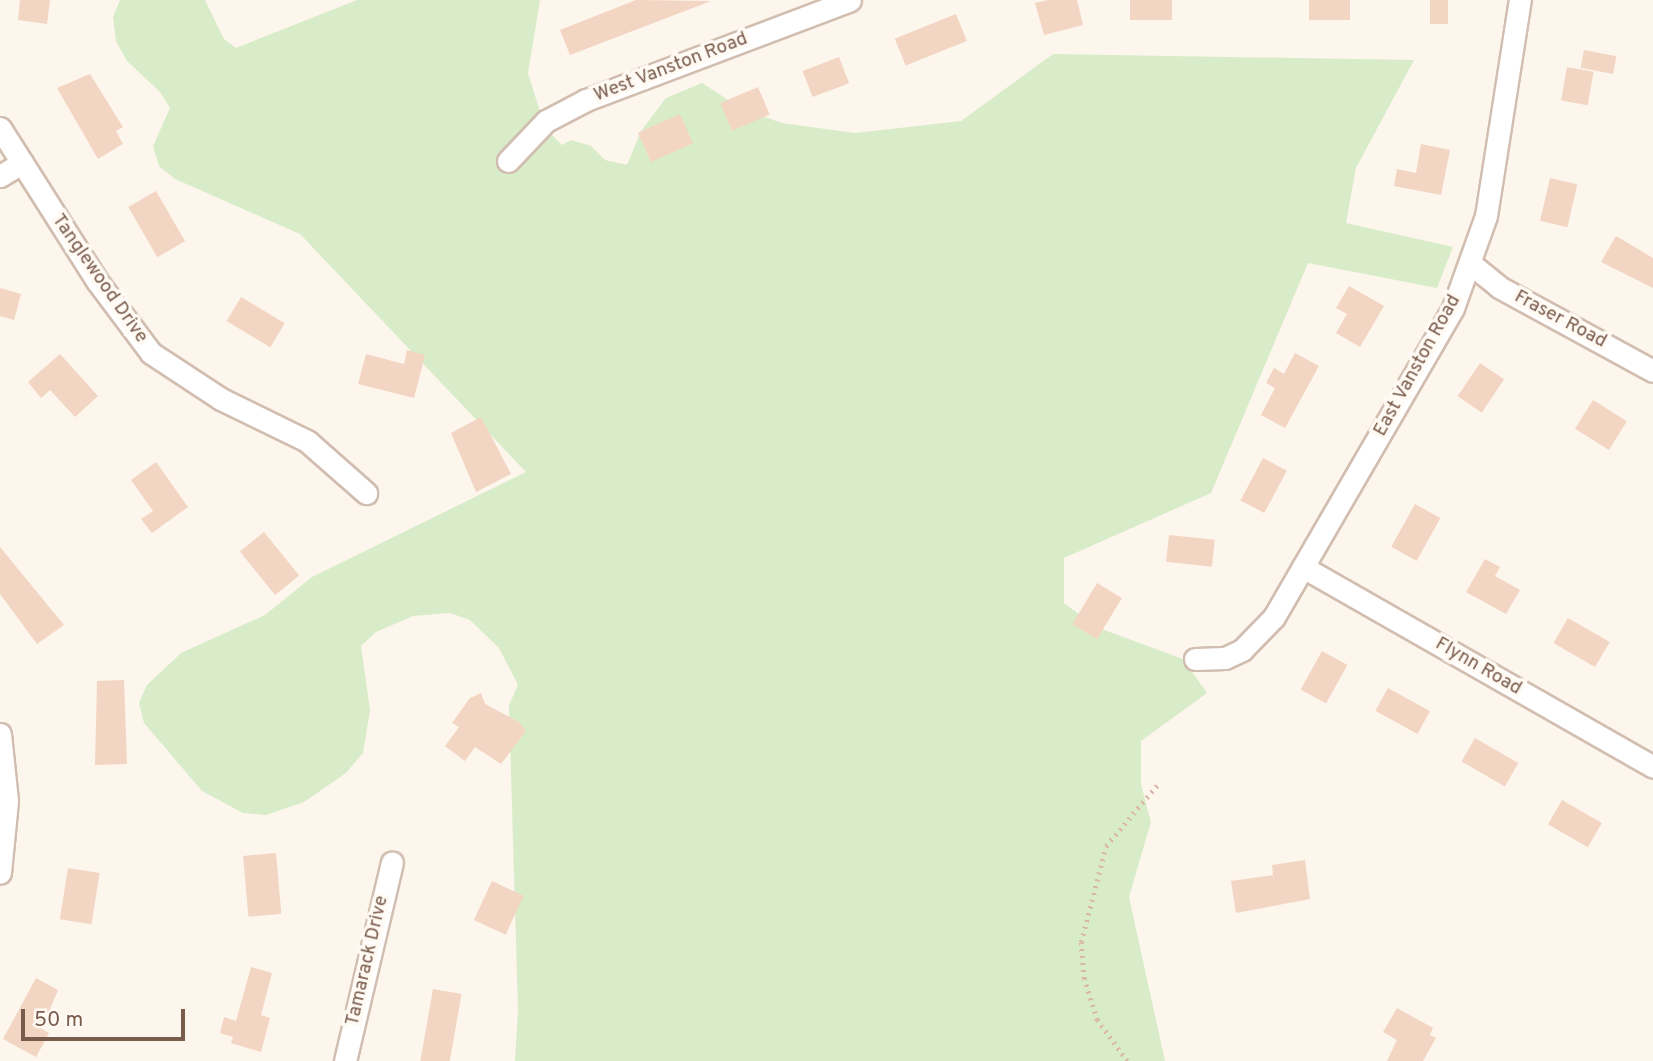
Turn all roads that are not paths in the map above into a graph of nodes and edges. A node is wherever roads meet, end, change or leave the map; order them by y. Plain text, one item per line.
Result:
1 (850, 0) edge
2 (1520, 0) edge
3 (0, 128) edge
4 (508, 161) dead end
5 (22, 163) junction
6 (0, 176) edge
7 (1471, 264) junction
8 (1653, 371) edge
9 (366, 493) dead end
10 (1303, 567) junction
11 (1195, 659) dead end
12 (0, 734) edge
13 (1653, 767) edge
14 (392, 862) dead end
15 (0, 873) edge
16 (345, 1061) edge

1 - 4 street, West Vanston Road
2 - 7 street, East Vanston Road
3 - 5 street, Tanglewood Drive
5 - 6 street
5 - 9 street, Tanglewood Drive
7 - 8 street, Fraser Road
7 - 10 street, East Vanston Road
10 - 11 street, East Vanston Road
10 - 13 street, Flynn Road
12 - 15 street
14 - 16 street, Tamarack Drive

